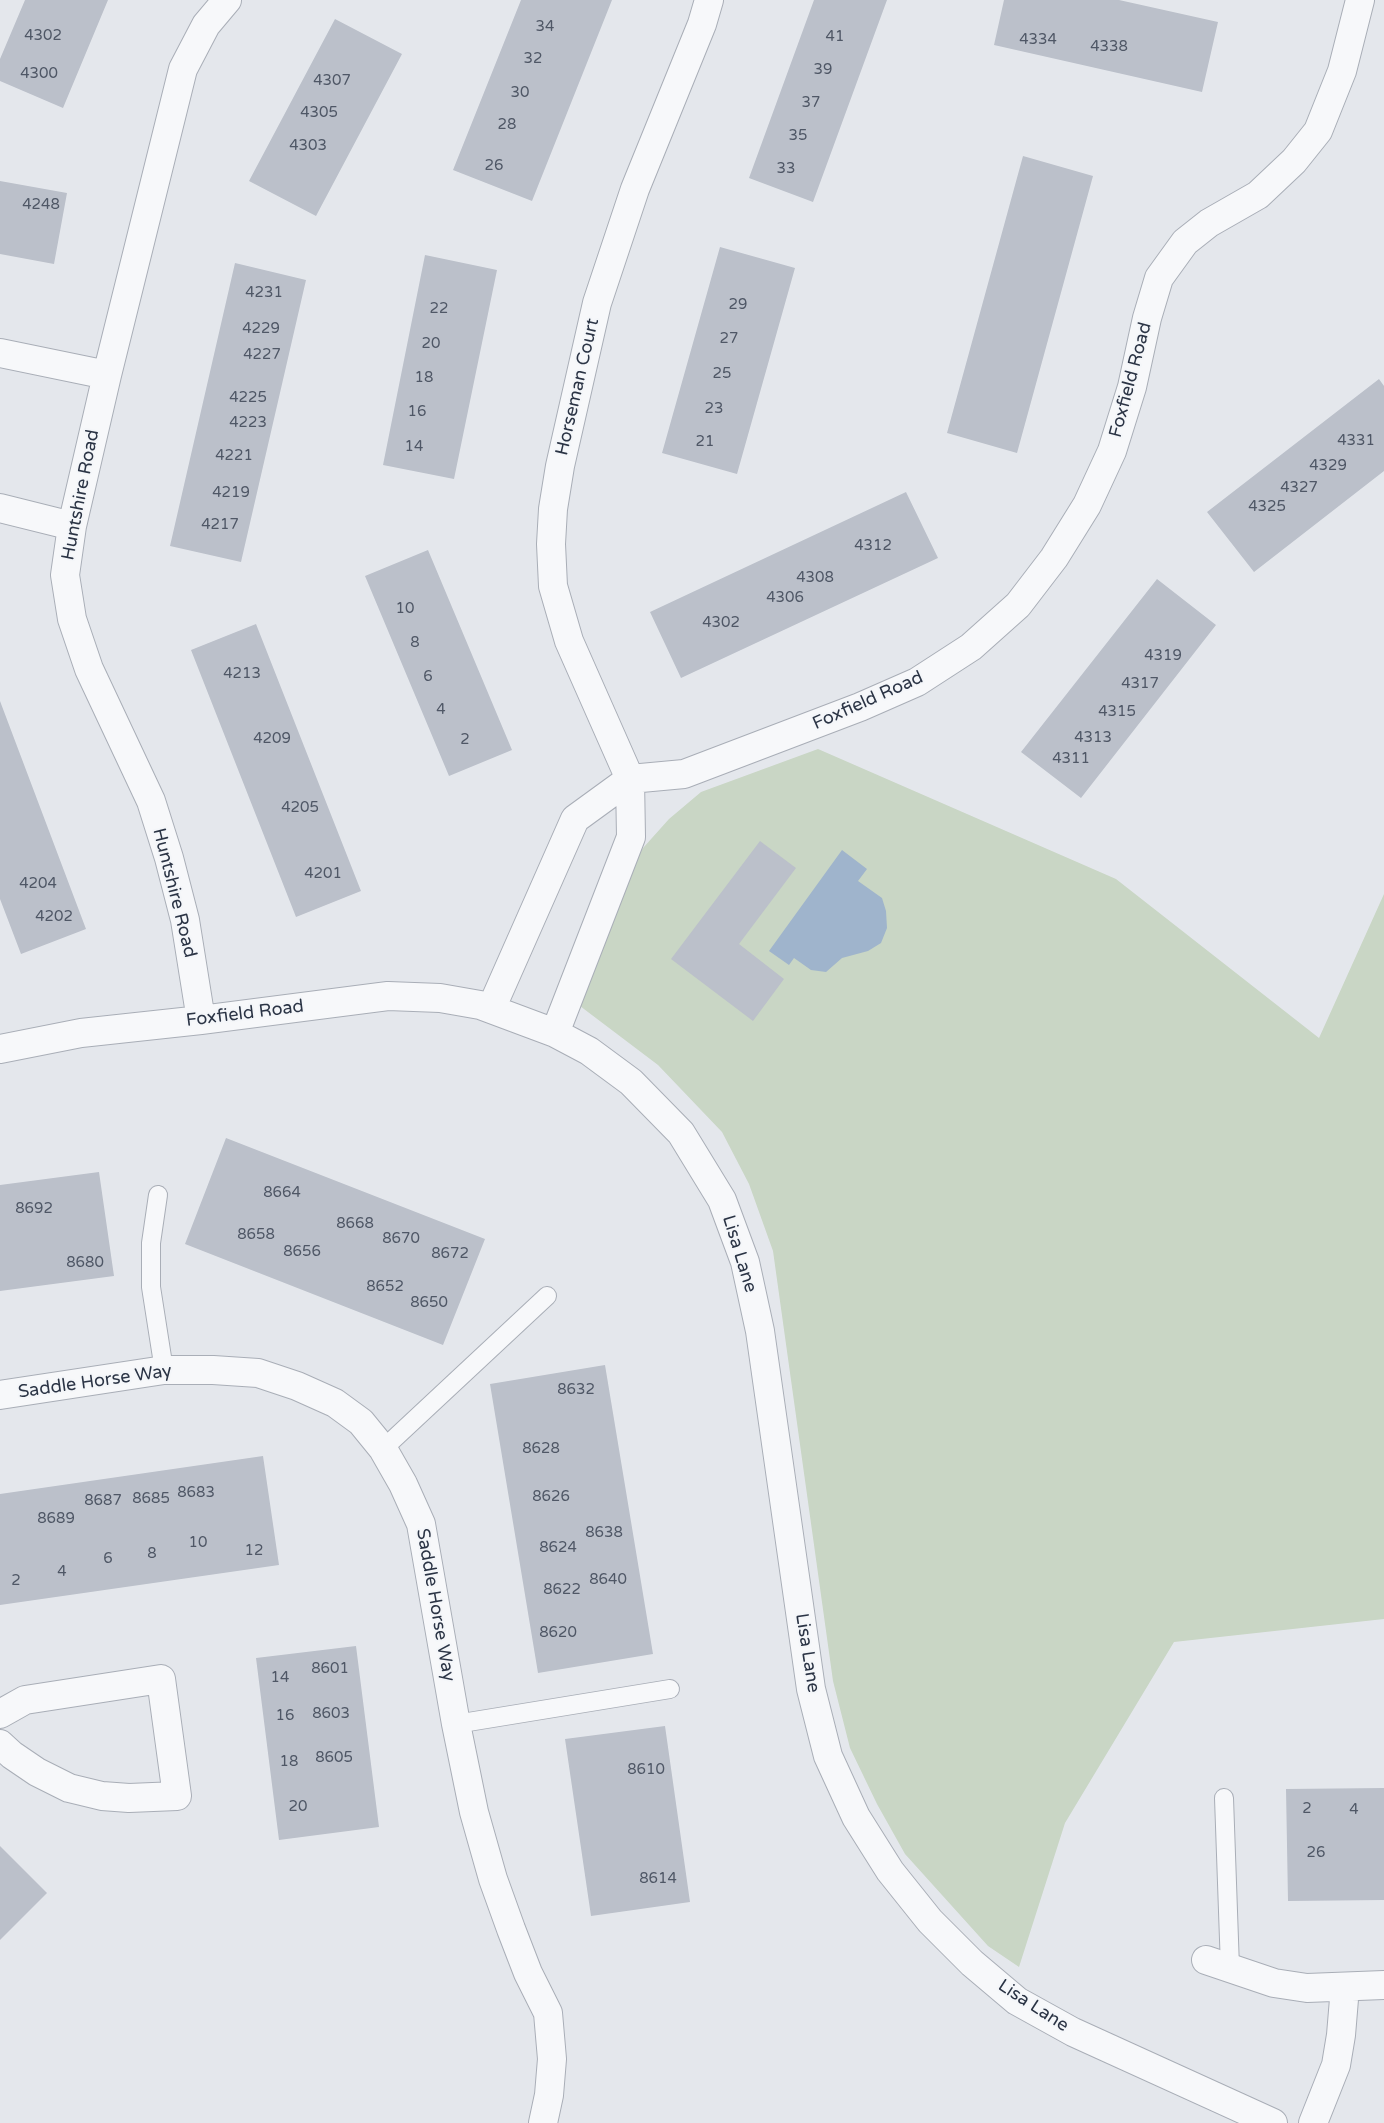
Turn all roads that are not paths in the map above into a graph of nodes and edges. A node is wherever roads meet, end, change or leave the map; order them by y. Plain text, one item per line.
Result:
1 (227, 0) edge
2 (709, 0) edge
3 (1360, 0) edge
4 (0, 353) edge
5 (107, 375) junction
6 (0, 508) edge
7 (72, 526) junction
8 (630, 779) junction
9 (491, 1009) junction
10 (200, 1020) junction
11 (555, 1033) junction
12 (0, 1049) edge
13 (158, 1195) dead end
14 (547, 1296) dead end
15 (164, 1370) junction
16 (0, 1395) edge
17 (383, 1449) junction
18 (670, 1689) dead end
19 (0, 1714) edge
20 (456, 1724) junction
21 (0, 1744) edge
22 (1224, 1798) dead end
23 (1218, 1964) joint
24 (1384, 1985) edge
25 (1345, 1987) junction
26 (543, 2123) edge
27 (1273, 2123) edge
28 (1313, 2123) edge

1 - 5 street, Huntshire Road
2 - 8 street, Horseman Court
3 - 8 street, Foxfield Road
4 - 5 street
5 - 7 street, Huntshire Road
6 - 7 street
7 - 10 street, Huntshire Road
8 - 9 street
8 - 11 street
9 - 10 street, Foxfield Road
9 - 11 street, Foxfield Road
10 - 12 street, Foxfield Road
11 - 27 street, Lisa Lane
13 - 15 lane
14 - 17 lane
15 - 16 street, Saddle Horse Way
15 - 17 street, Saddle Horse Way
17 - 20 street, Saddle Horse Way
18 - 20 lane
19 - 21 street
20 - 26 street, Saddle Horse Way
22 - 23 lane
23 - 25 street
24 - 25 street
25 - 28 street

